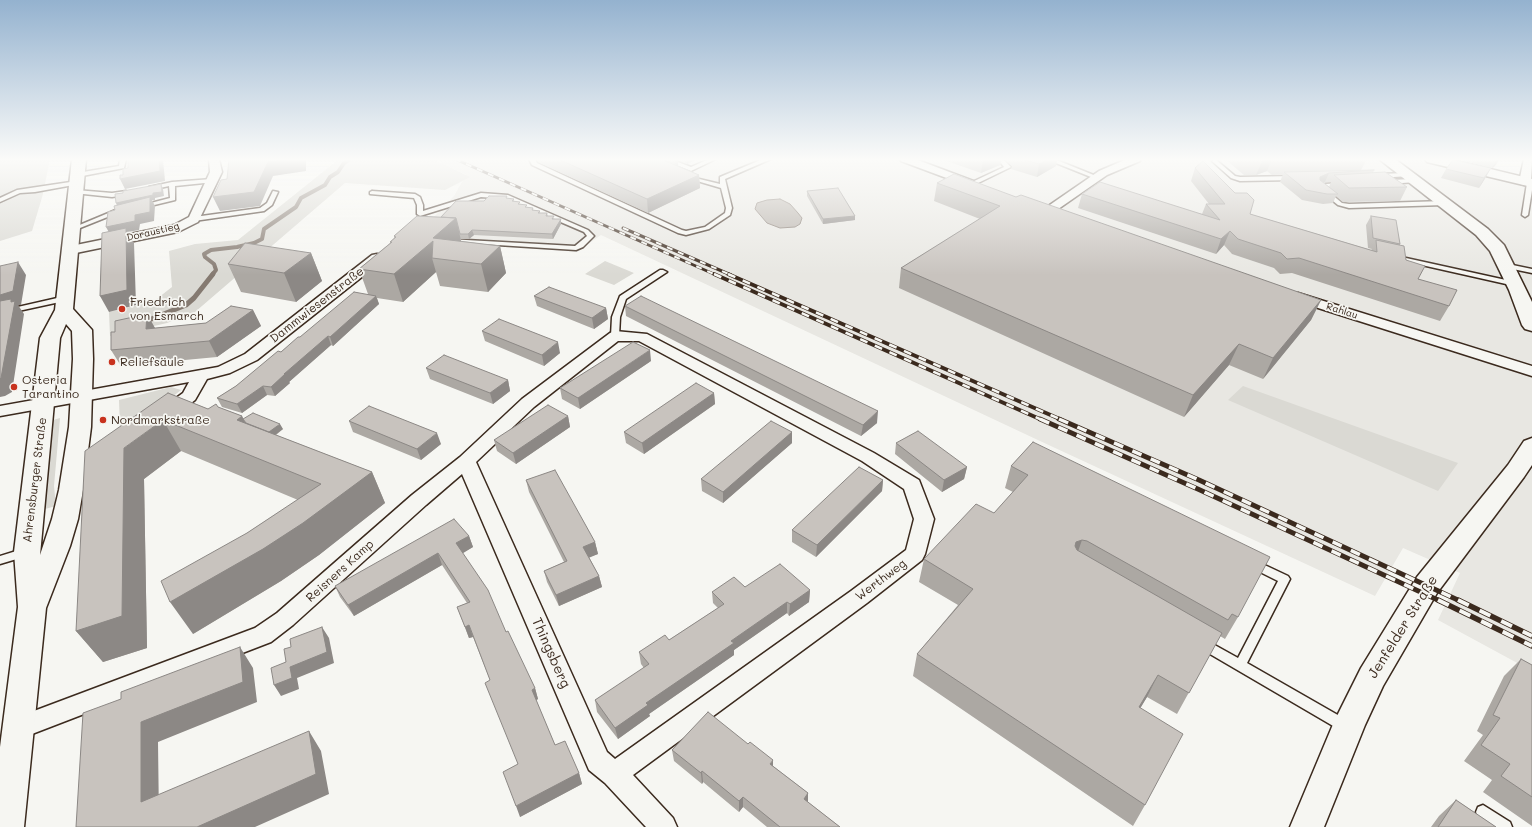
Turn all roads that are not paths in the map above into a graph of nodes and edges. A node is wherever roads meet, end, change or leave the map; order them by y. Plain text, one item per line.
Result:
1 (76, 198) edge
2 (101, 198) edge
3 (123, 198) edge
4 (174, 198) edge
5 (205, 198) edge
6 (273, 198) edge
7 (417, 198) edge
8 (473, 198) edge
9 (512, 198) edge
10 (606, 198) edge
11 (727, 198) edge
12 (1068, 198) edge
13 (1332, 198) edge
14 (1437, 198) edge
15 (1527, 198) edge
16 (1444, 203) junction
17 (112, 204) junction
18 (1032, 206) edge
19 (135, 207) edge
20 (127, 209) edge
21 (1047, 211) junction
22 (420, 214) junction
23 (1525, 215) dead end
24 (1061, 216) edge
25 (194, 220) junction
26 (410, 225) edge
27 (73, 229) junction
28 (442, 240) edge
29 (386, 249) edge
30 (70, 250) junction
31 (1393, 257) edge
32 (1532, 271) edge
33 (663, 272) dead end
34 (1509, 273) junction
35 (1532, 276) edge
36 (1283, 292) edge
37 (65, 304) junction
38 (0, 313) edge
39 (1532, 325) edge
40 (615, 336) junction
41 (1532, 370) edge
42 (201, 375) junction
43 (81, 396) junction
44 (44, 403) junction
45 (0, 411) edge
46 (154, 422) edge
47 (1532, 446) edge
48 (466, 461) junction
49 (91, 470) edge
50 (71, 490) junction
51 (27, 552) junction
52 (1242, 558) edge
53 (0, 560) edge
54 (32, 606) junction
55 (1194, 638) edge
56 (1240, 665) junction
57 (1348, 728) junction
58 (14, 741) junction
59 (614, 774) junction
60 (1483, 812) dead end
61 (7, 827) edge
62 (664, 827) edge
63 (1307, 827) edge
64 (1505, 827) edge

1 - 27 main road, Ahrensburger Straße
2 - 17 lane
3 - 17 lane
4 - 19 lane
5 - 25 street, Doraustieg
6 - 25 lane
7 - 22 lane
8 - 22 lane
9 - 28 lane
10 - 11 lane
12 - 21 street
13 - 16 lane
14 - 16 main road
15 - 23 lane
16 - 34 main road
17 - 20 lane
17 - 27 lane
18 - 21 street
21 - 24 street
22 - 26 street
25 - 30 street, Doraustieg
27 - 30 main road, Ahrensburger Straße
29 - 42 street, Dammwiesenstraße
30 - 37 main road, Ahrensburger Straße
31 - 34 lane
32 - 34 lane
33 - 40 lane
34 - 35 lane
34 - 39 main road
36 - 41 street, Rahlau
37 - 38 lane
37 - 43 main road, Ahrensburger Straße
37 - 44 main road, Ahrensburger Straße
40 - 48 street, Reisners Kamp
40 - 59 street, Werthweg
42 - 43 street, Dammwiesenstraße
42 - 46 street
43 - 44 street, Dammwiesenstraße
43 - 50 main road, Ahrensburger Straße
44 - 45 street
44 - 51 main road, Ahrensburger Straße
47 - 57 main road, Jenfelder Straße
48 - 58 street, Reisners Kamp
48 - 59 street, Thingsberg
49 - 50 street
50 - 54 main road, Ahrensburger Straße
51 - 53 lane
51 - 54 main road, Ahrensburger Straße
52 - 56 lane
54 - 58 main road, Ahrensburger Straße
55 - 56 lane
56 - 57 lane
57 - 63 main road, Jenfelder Straße
58 - 61 main road, Ahrensburger Straße
59 - 62 street, Thingsberg
60 - 64 lane

